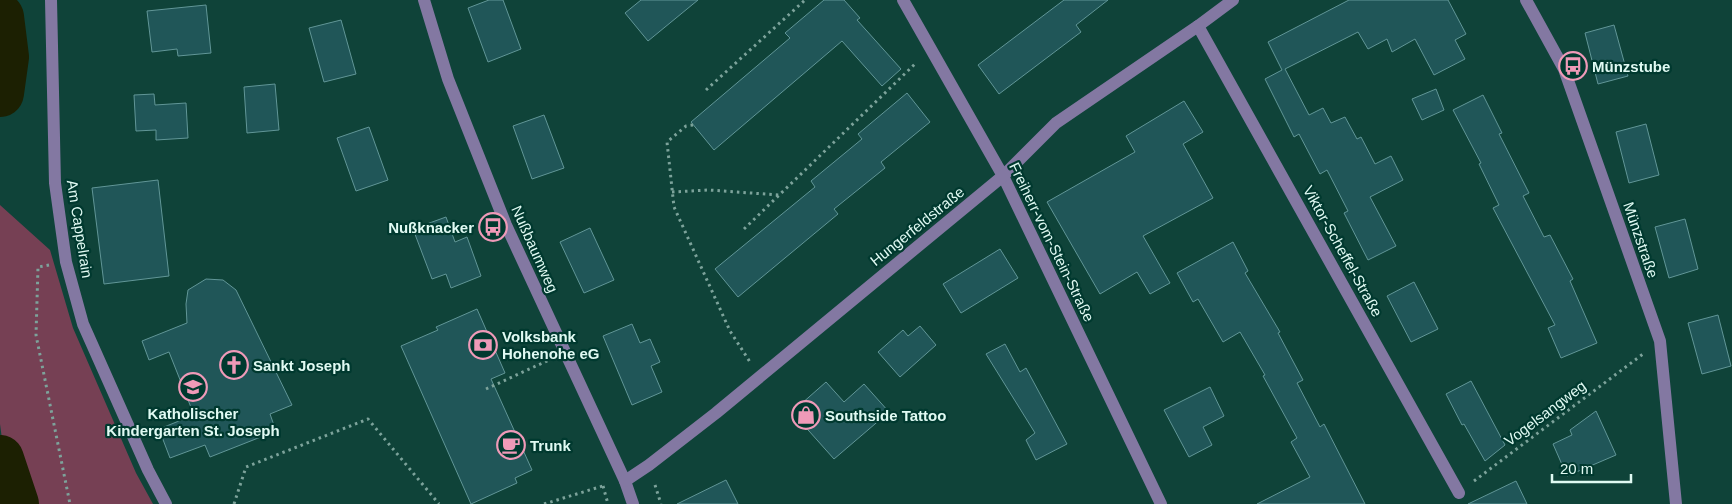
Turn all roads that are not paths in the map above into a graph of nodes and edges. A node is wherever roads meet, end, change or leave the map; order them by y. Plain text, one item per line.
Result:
1 (52, 0) edge
2 (424, 0) edge
3 (903, 0) edge
4 (1233, 0) edge
5 (1526, 0) edge
6 (1198, 26) junction
7 (1003, 176) junction
8 (625, 481) junction
9 (1459, 493) road end
10 (166, 504) edge
11 (632, 504) edge
12 (1161, 504) edge
13 (1676, 504) edge

1 - 10 street, Am Cappelrain
2 - 8 street, Nußbaumweg
3 - 7 street, Freiherr-vom-Stein-Straße
4 - 6 street, Hungerfeldstraße
5 - 13 street, Münzstraße
6 - 7 street, Hungerfeldstraße
6 - 9 street, Viktor-Scheffel-Straße
7 - 8 street, Hungerfeldstraße
7 - 12 street, Freiherr-vom-Stein-Straße
8 - 11 street, Nußbaumweg

